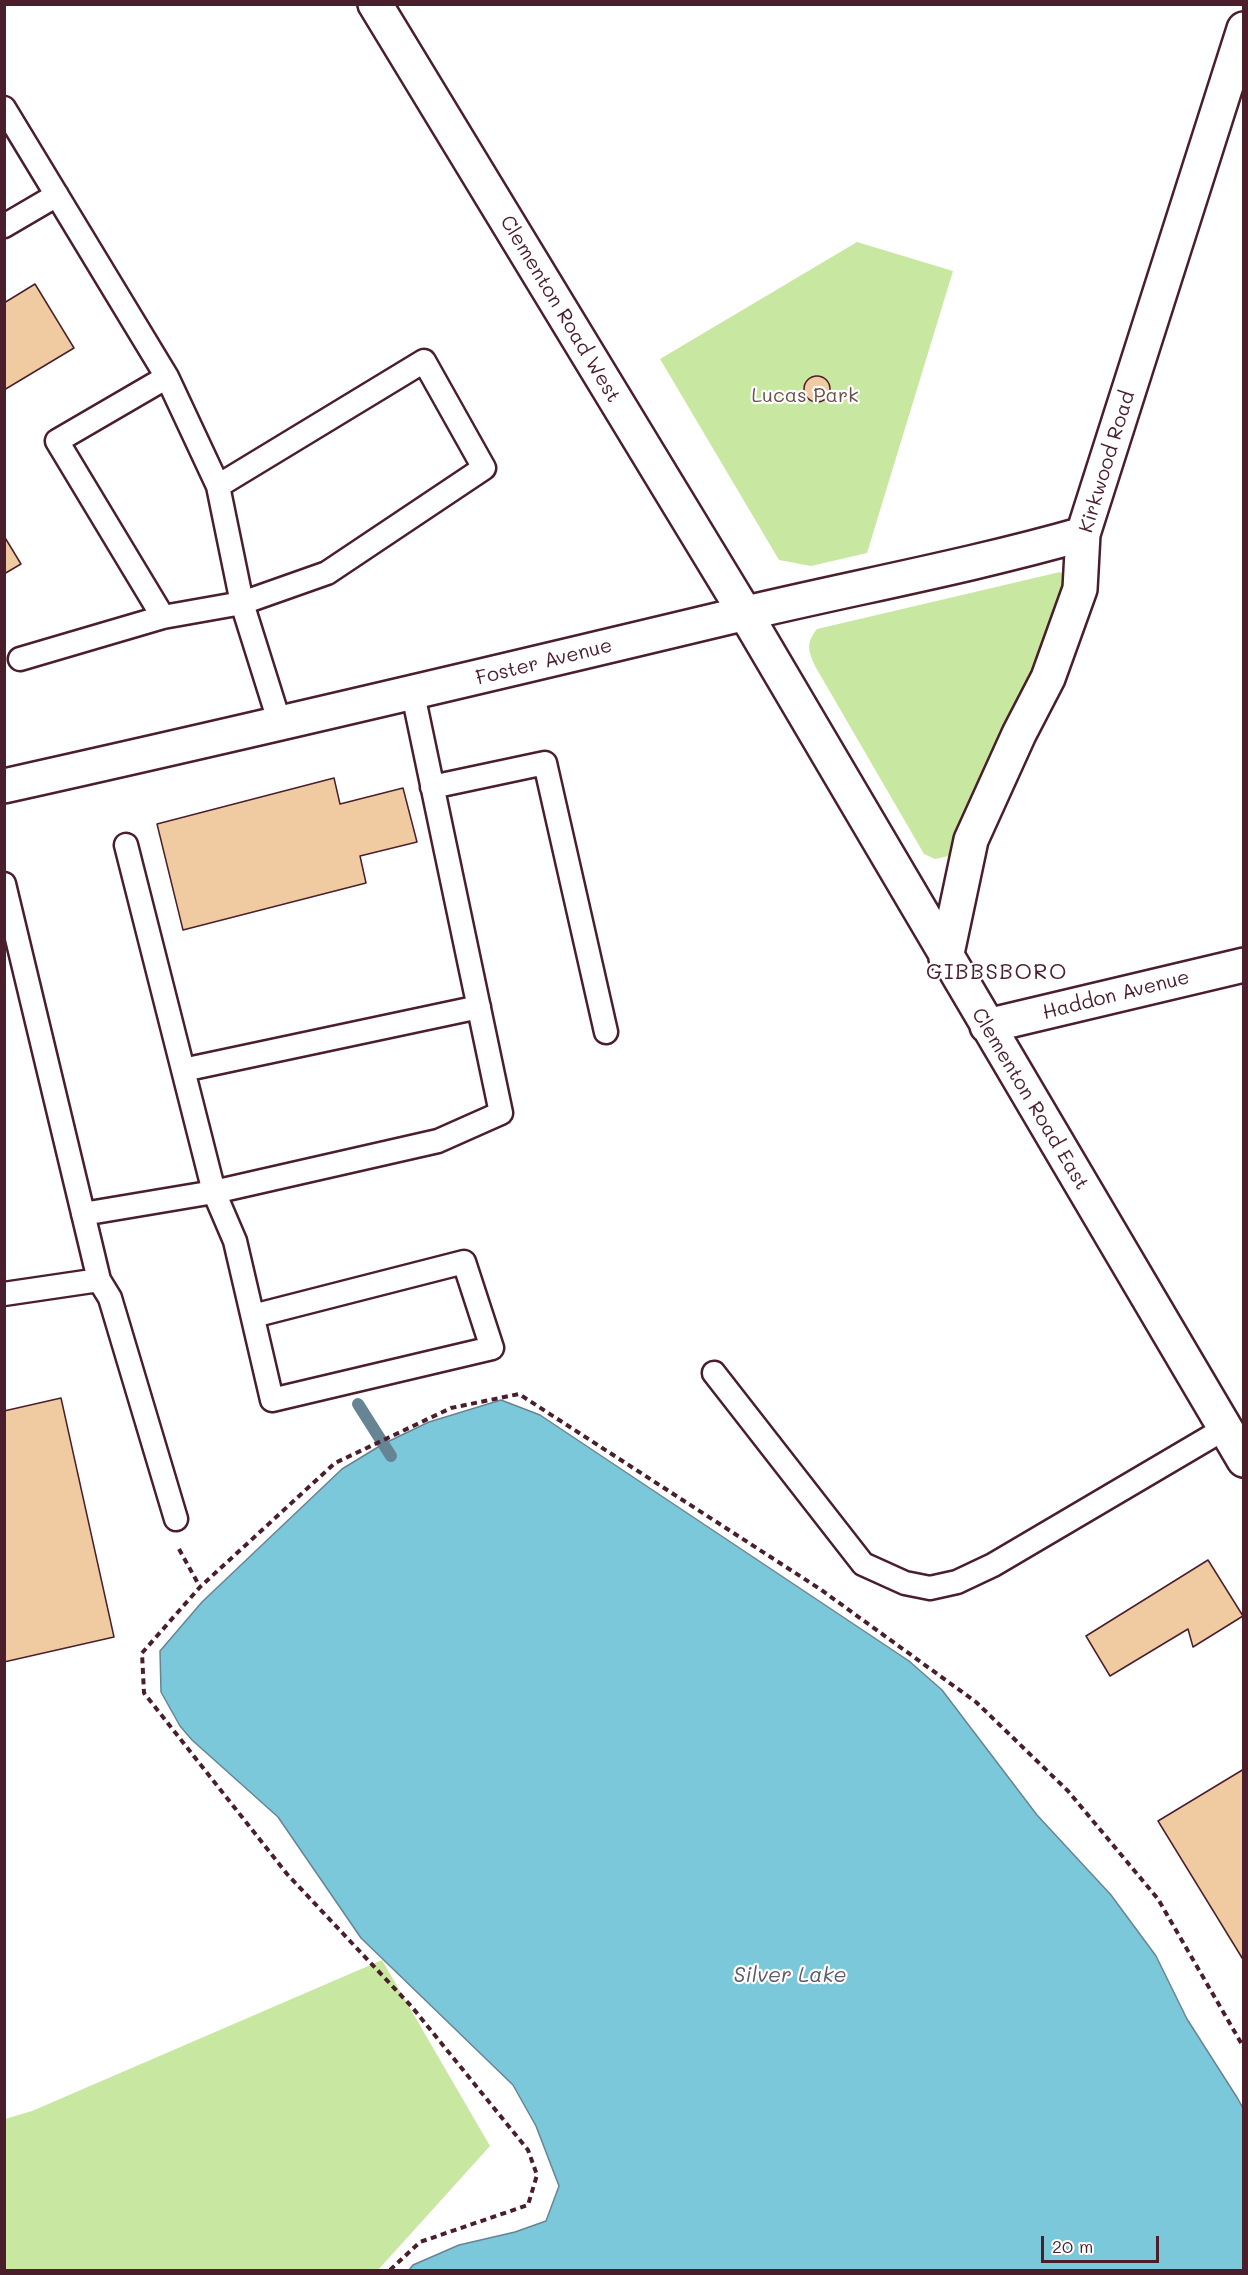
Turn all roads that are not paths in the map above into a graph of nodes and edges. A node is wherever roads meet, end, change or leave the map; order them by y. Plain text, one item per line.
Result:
1 (375, 4) edge
2 (1244, 29) edge
3 (4, 108) edge
4 (57, 195) junction
5 (4, 226) edge
6 (167, 377) junction
7 (218, 486) junction
8 (1083, 534) junction
9 (242, 603) junction
10 (745, 613) junction
11 (163, 617) junction
12 (20, 659) dead end
13 (413, 694) junction
14 (280, 724) junction
15 (4, 786) edge
16 (432, 787) junction
17 (126, 845) dead end
18 (4, 884) edge
19 (946, 958) junction
20 (1244, 964) edge
21 (479, 1007) junction
22 (987, 1026) junction
23 (606, 1032) dead end
24 (183, 1070) junction
25 (214, 1192) junction
26 (83, 1214) junction
27 (99, 1280) junction
28 (4, 1294) edge
29 (252, 1316) junction
30 (714, 1373) dead end
31 (1224, 1429) junction
32 (1244, 1460) edge
33 (176, 1519) dead end

1 - 10 street, Clementon Road West
2 - 8 street, Kirkwood Road
3 - 4 lane
4 - 5 lane
4 - 6 lane
6 - 7 lane
6 - 11 lane
7 - 9 lane
7 - 9 lane
8 - 10 street, Foster Avenue
8 - 19 street, Kirkwood Road
9 - 11 lane
9 - 14 lane
10 - 13 street, Foster Avenue
10 - 19 street, Clementon Road East
11 - 12 lane
13 - 14 street, Foster Avenue
13 - 16 lane
14 - 15 street, Foster Avenue
16 - 21 lane
16 - 23 lane
17 - 24 lane
18 - 26 lane
19 - 22 street, Clementon Road East
20 - 22 street, Haddon Avenue
21 - 24 lane
21 - 25 lane
22 - 31 street, Clementon Road East
24 - 25 lane
25 - 26 lane
25 - 29 lane
26 - 27 lane
27 - 28 lane
27 - 33 lane
29 - 29 lane
30 - 31 lane
31 - 32 street, Clementon Road East

